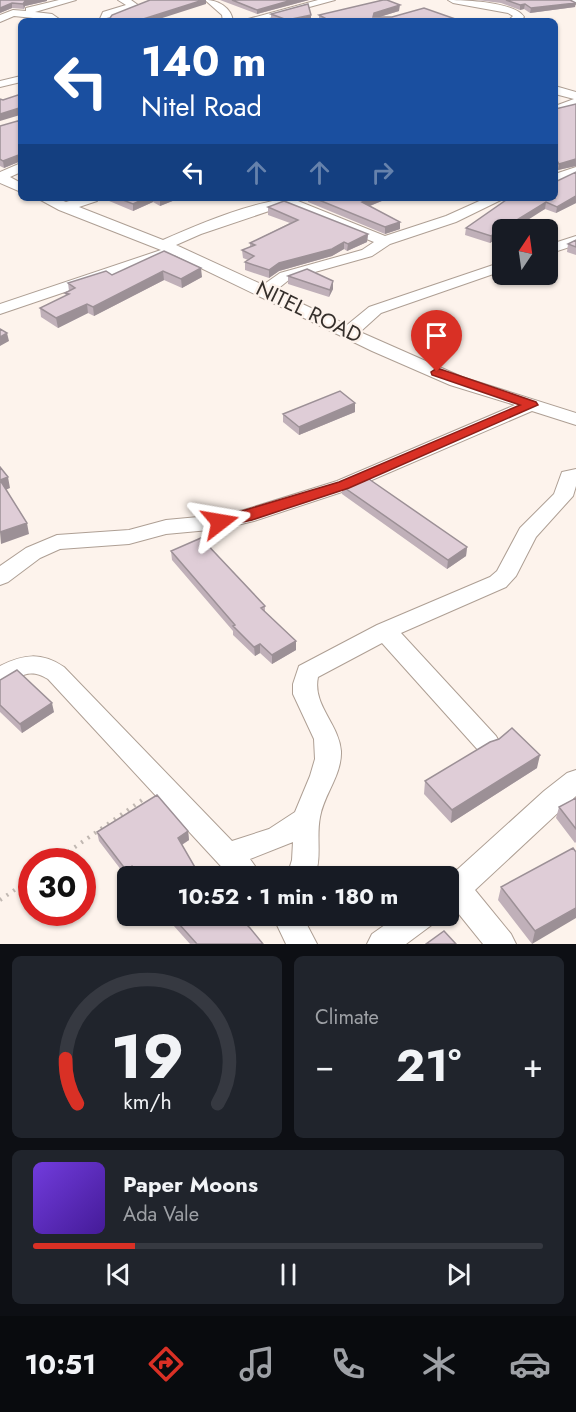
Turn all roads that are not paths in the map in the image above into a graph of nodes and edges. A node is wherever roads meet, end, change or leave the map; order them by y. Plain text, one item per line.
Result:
1 (71, 0) edge
2 (123, 0) edge
3 (210, 0) edge
4 (330, 0) edge
5 (453, 0) edge
6 (20, 13) junction
7 (52, 18) edge
8 (105, 18) edge
9 (228, 18) edge
10 (258, 18) edge
11 (518, 18) edge
12 (0, 19) edge
13 (18, 80) edge
14 (0, 84) edge
15 (558, 91) edge
16 (576, 96) edge
17 (576, 102) edge
18 (558, 109) edge
19 (18, 169) edge
20 (576, 171) edge
21 (0, 178) edge
22 (558, 178) edge
23 (18, 187) edge
24 (51, 201) edge
25 (83, 201) edge
26 (286, 201) edge
27 (291, 201) edge
28 (491, 201) edge
29 (64, 207) junction
30 (576, 240) edge
31 (385, 242) junction
32 (558, 246) edge
33 (169, 248) junction
34 (492, 269) edge
35 (265, 291) junction
36 (0, 309) edge
37 (349, 333) junction
38 (531, 405) junction
39 (576, 419) edge
40 (576, 475) edge
41 (0, 577) edge
42 (385, 631) junction
43 (0, 676) edge
44 (487, 743) edge
45 (576, 781) edge
46 (306, 819) junction
47 (228, 854) junction
48 (239, 866) edge
49 (305, 866) edge
50 (459, 887) edge
51 (459, 899) edge
52 (407, 926) edge
53 (382, 944) edge
54 (501, 944) edge

1 - 6 street
2 - 8 street
3 - 9 street
4 - 10 street
5 - 11 street
6 - 7 street
6 - 12 street
13 - 14 street
15 - 16 street
17 - 18 street
19 - 21 street
20 - 22 street
21 - 23 street
24 - 29 street, NITEL ROAD
25 - 29 street
26 - 33 street
27 - 31 street
28 - 31 street
29 - 33 street, NITEL ROAD
30 - 32 street
31 - 35 street
33 - 35 street, NITEL ROAD
33 - 36 street
34 - 37 street
35 - 37 street, NITEL ROAD
37 - 38 street, NITEL ROAD
38 - 39 street, NITEL ROAD
38 - 41 street
40 - 42 street
42 - 44 street
42 - 46 street
43 - 47 street
45 - 50 street
46 - 47 street
46 - 49 street
47 - 48 street
51 - 54 street
52 - 53 street

